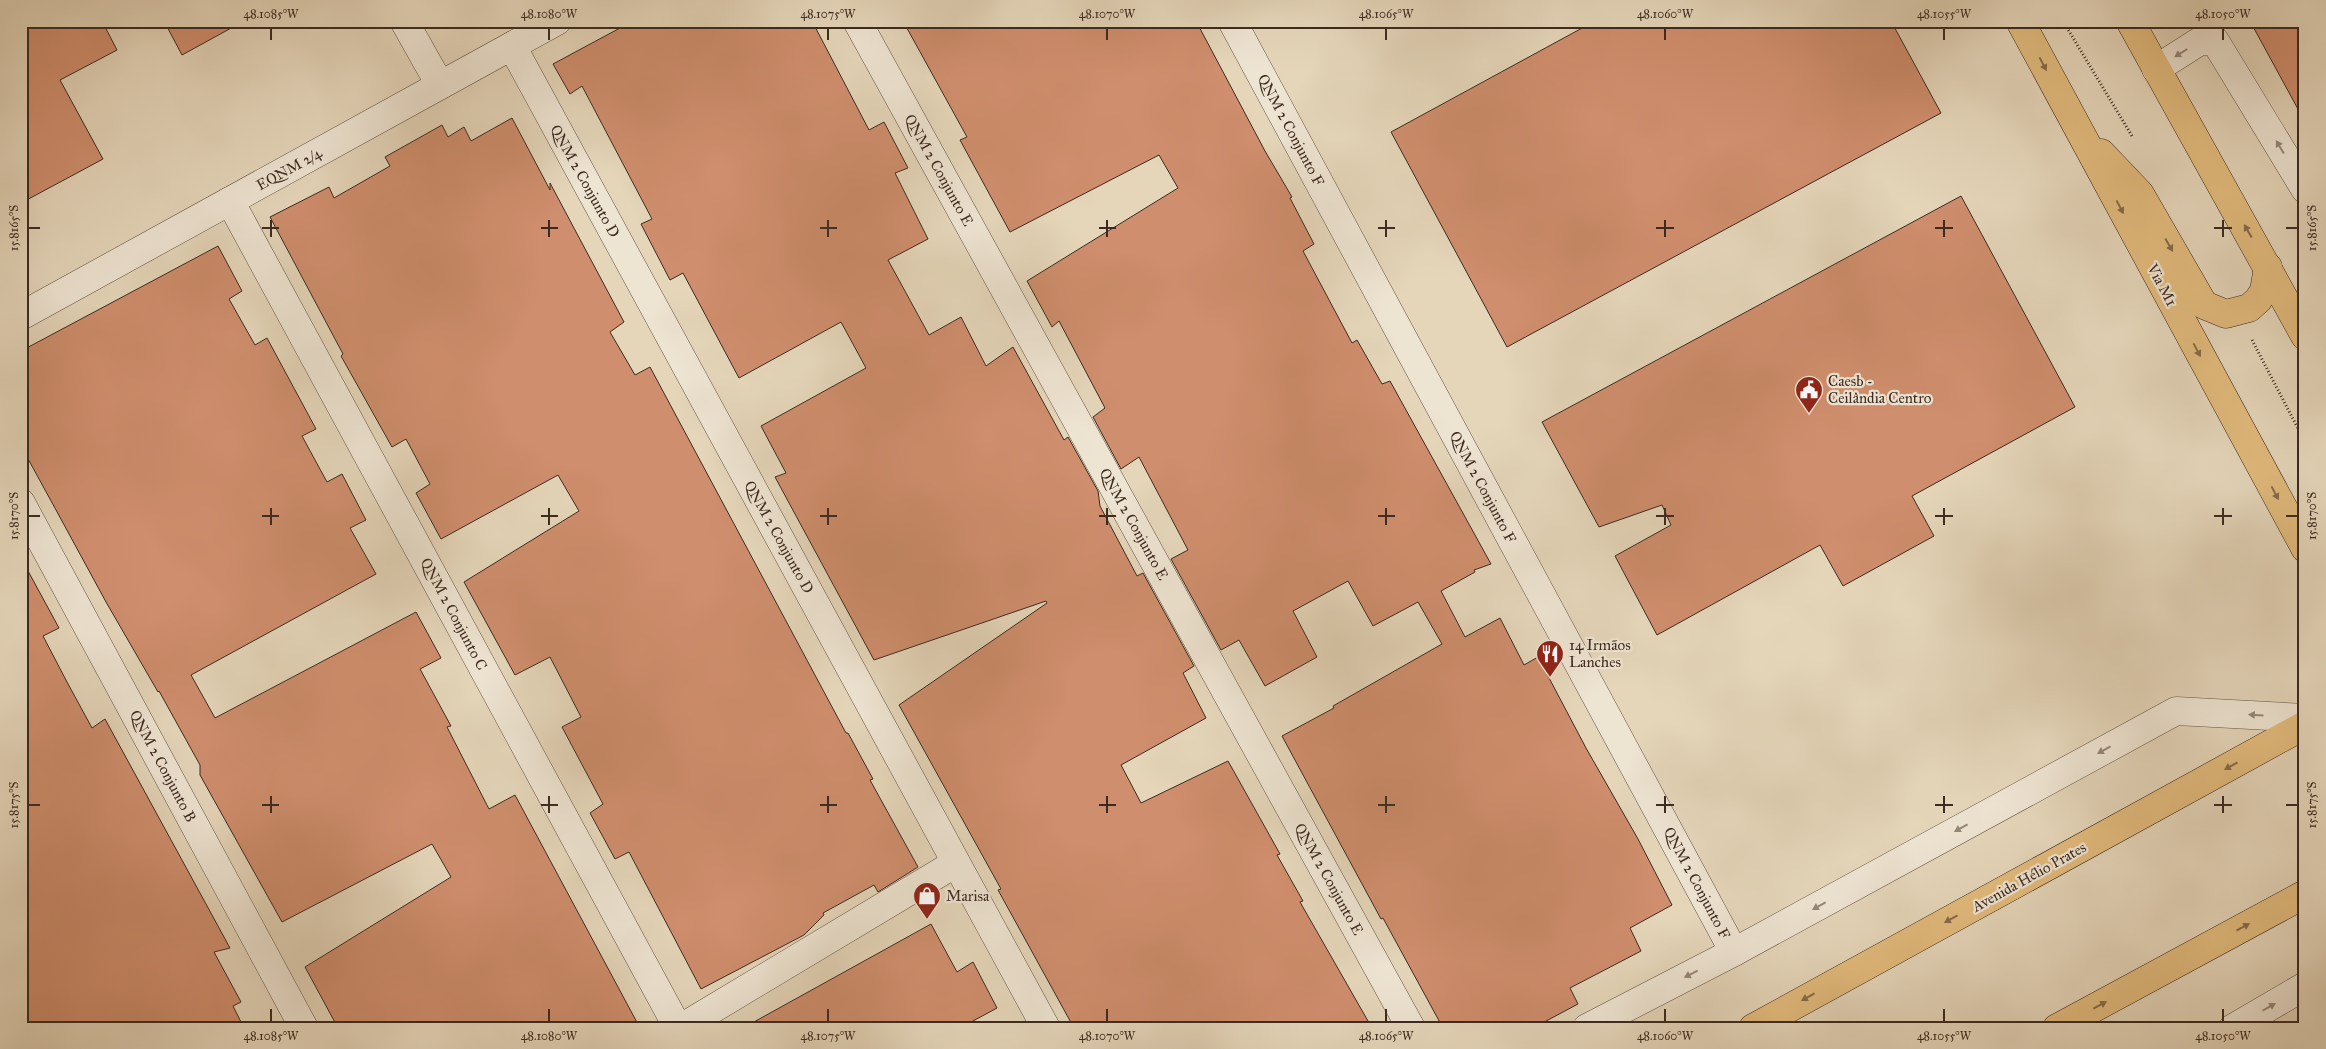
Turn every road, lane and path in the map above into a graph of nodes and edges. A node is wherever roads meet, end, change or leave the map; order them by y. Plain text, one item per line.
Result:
1 (404, 21) edge
2 (557, 21) edge
3 (857, 21) edge
4 (1232, 21) edge
5 (2020, 21) edge
6 (2121, 21) edge
7 (2130, 21) edge
8 (512, 46) junction
9 (2149, 57) junction
10 (440, 85) junction
11 (2075, 125) junction
12 (2305, 189) edge
13 (230, 201) junction
14 (2268, 268) junction
15 (21, 316) edge
16 (2305, 336) edge
17 (21, 503) edge
18 (2305, 548) edge
19 (2305, 718) edge
20 (2305, 725) edge
21 (956, 863) junction
22 (2305, 894) edge
23 (1734, 952) junction
24 (2305, 986) edge
25 (304, 1028) edge
26 (679, 1028) edge
27 (1046, 1028) edge
28 (1411, 1028) edge
29 (1587, 1028) edge
30 (1753, 1028) edge
31 (2057, 1028) edge
32 (2233, 1028) edge

1 - 10 street
2 - 8 street, EQNM 2/4
3 - 28 street, QNM 2 Conjunto E
4 - 23 street, QNM 2 Conjunto F
5 -> 11 main road, Via M1
6 - 9 main road
7 - 9 main road
8 - 10 street, EQNM 2/4
8 - 21 street, QNM 2 Conjunto D
12 -> 9 street
14 -> 9 main road
10 - 13 street, EQNM 2/4
11 -> 14 main road
11 -> 18 main road, Via M1
13 - 15 street, EQNM 2/4
13 - 26 street, QNM 2 Conjunto C
14 - 16 main road
17 - 25 street, QNM 2 Conjunto B
19 -> 23 street
20 -> 30 main road, Avenida Hélio Prates
21 - 26 street
21 - 27 street, QNM 2 Conjunto D
31 -> 22 main road
23 -> 29 street
32 -> 24 street

